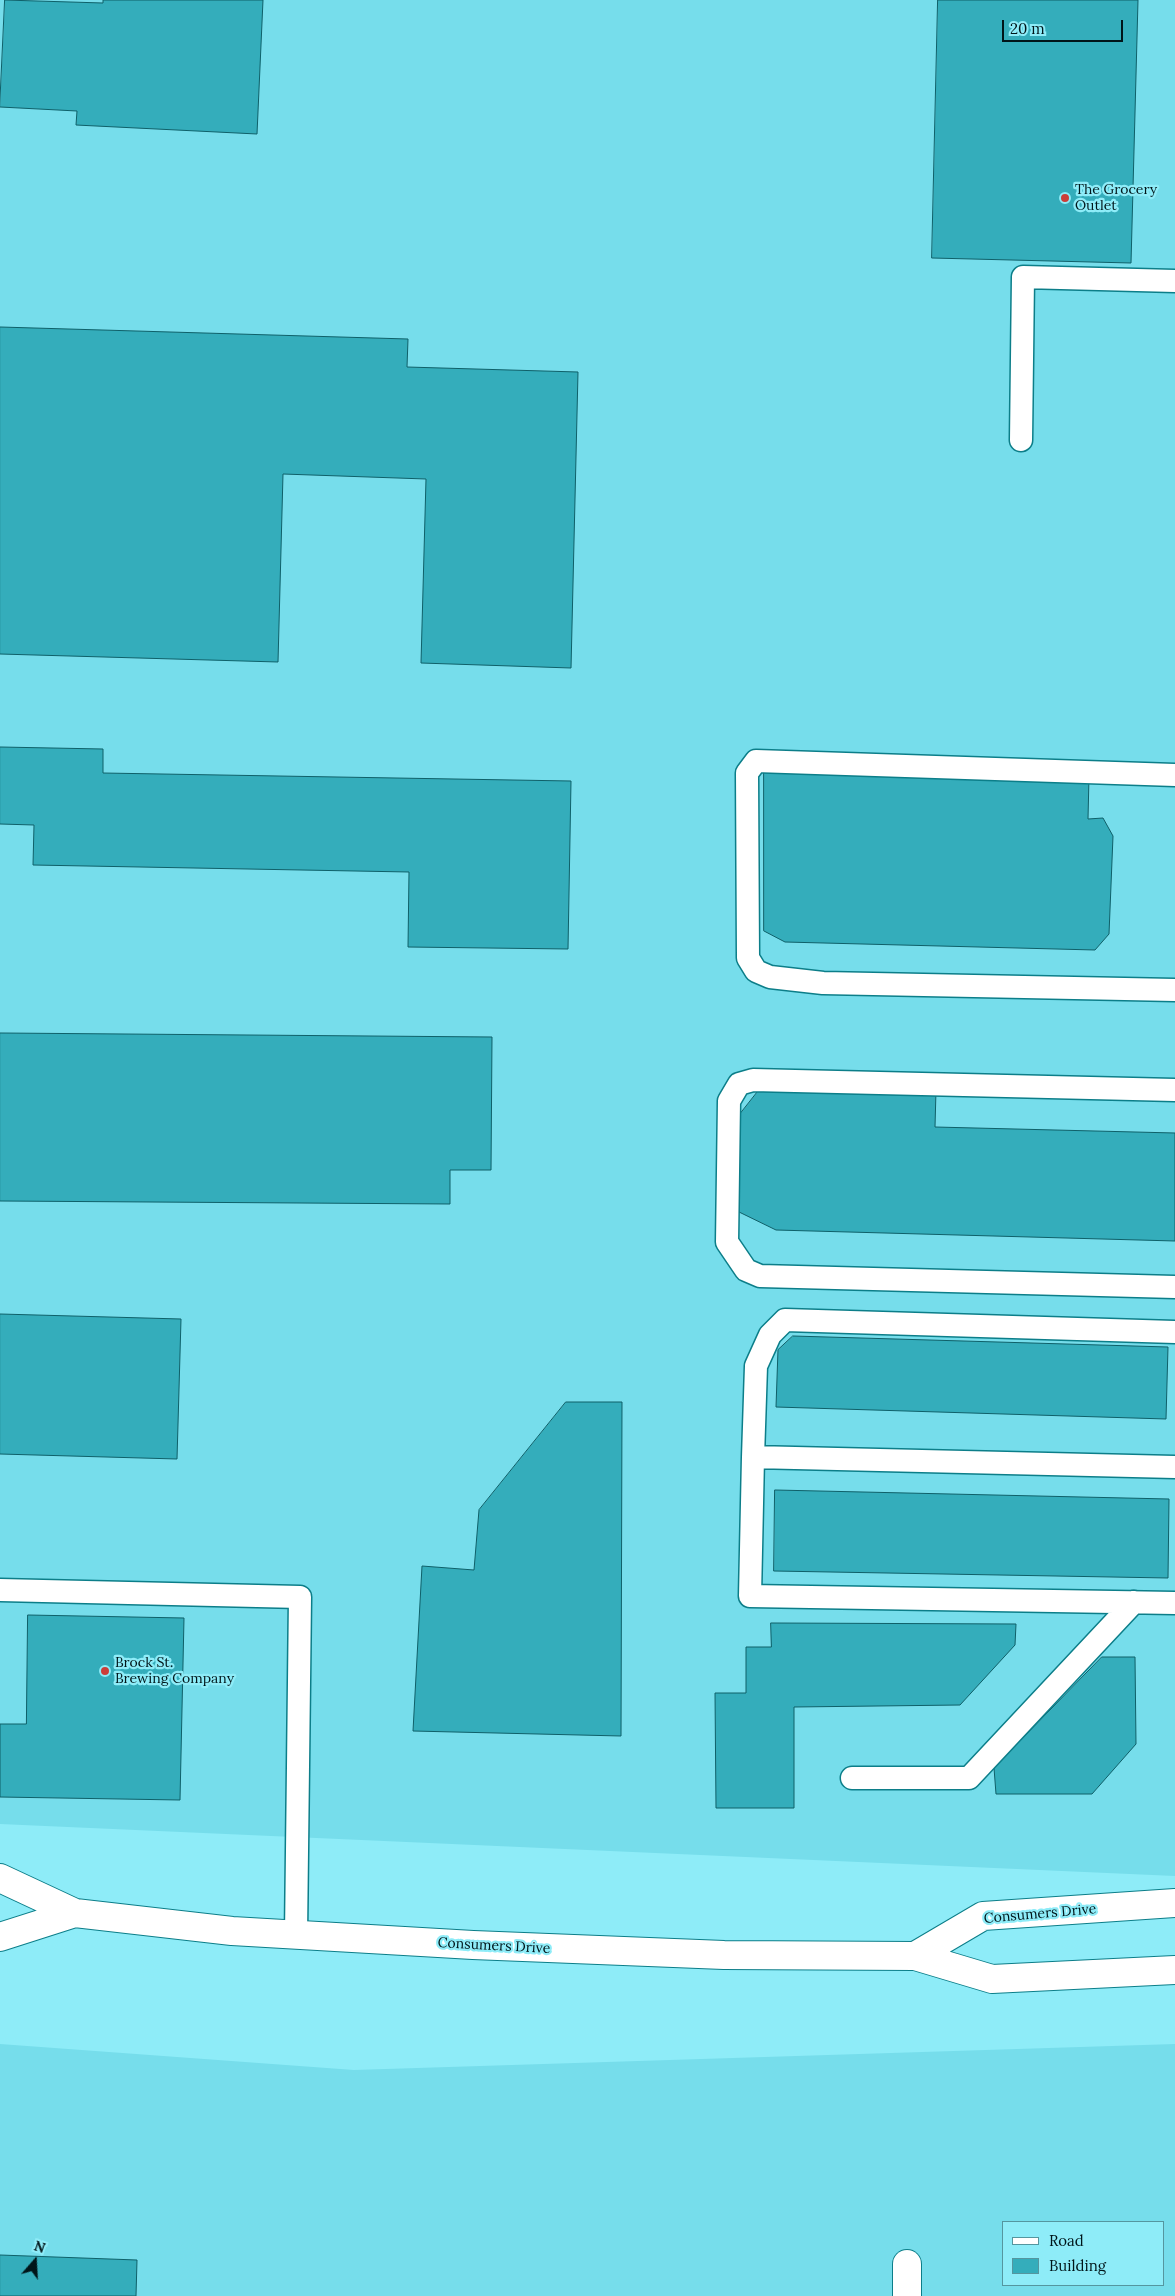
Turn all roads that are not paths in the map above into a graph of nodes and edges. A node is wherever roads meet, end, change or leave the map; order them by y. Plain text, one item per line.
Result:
1 (1175, 281) edge
2 (1021, 440) dead end
3 (1175, 775) edge
4 (1175, 990) edge
5 (1175, 1090) edge
6 (1175, 1287) edge
7 (1175, 1332) edge
8 (753, 1457) junction
9 (1175, 1467) edge
10 (0, 1590) edge
11 (1134, 1602) junction
12 (1175, 1603) edge
13 (852, 1778) dead end
14 (0, 1878) edge
15 (1175, 1903) edge
16 (75, 1913) junction
17 (296, 1935) junction
18 (0, 1937) edge
19 (914, 1956) junction
20 (1175, 1970) edge
21 (907, 2264) dead end
22 (907, 2296) edge

1 - 2 lane
3 - 4 lane
5 - 6 lane
7 - 8 lane
8 - 9 lane
8 - 11 lane
10 - 17 lane
11 - 12 lane
11 - 13 lane
14 - 16 main road, Consumers Drive
15 - 19 main road, Consumers Drive
16 - 17 main road, Consumers Drive
16 - 18 main road, Consumers Drive
17 - 19 main road, Consumers Drive
19 - 20 main road, Consumers Drive
21 - 22 main road

